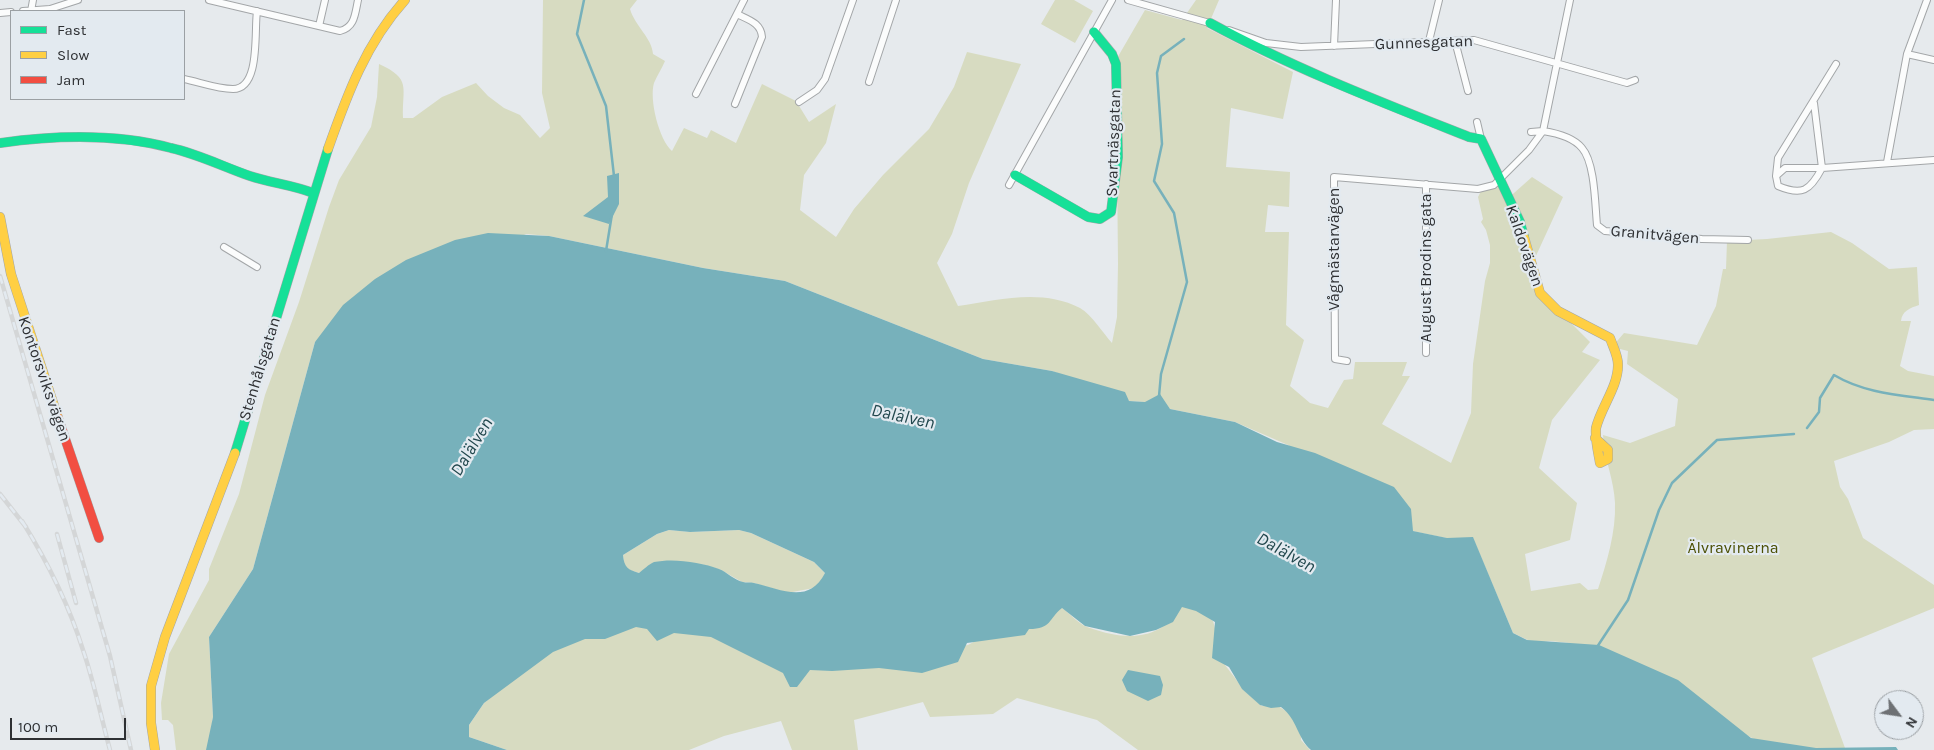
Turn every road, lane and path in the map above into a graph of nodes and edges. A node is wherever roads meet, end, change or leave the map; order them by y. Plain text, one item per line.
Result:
1 (78, 0) edge
2 (210, 0) edge
3 (325, 0) edge
4 (358, 0) edge
5 (405, 0) edge
6 (744, 0) edge
7 (853, 0) edge
8 (896, 0) edge
9 (1112, 0) edge
10 (1128, 0) edge
11 (1336, 0) edge
12 (1439, 0) edge
13 (1570, 0) edge
14 (1927, 0) edge
15 (223, 2) edge
16 (51, 10) edge
17 (257, 11) junction
18 (737, 14) junction
19 (1210, 23) junction
20 (319, 26) junction
21 (1094, 32) junction
22 (1429, 41) junction
23 (1455, 42) junction
24 (1334, 46) junction
25 (1906, 54) junction
26 (1934, 60) edge
27 (1557, 64) junction
28 (1836, 64) dead end
29 (185, 79) edge
30 (1635, 80) dead end
31 (869, 82) dead end
32 (1468, 91) dead end
33 (696, 94) dead end
34 (800, 102) dead end
35 (1814, 102) junction
36 (734, 104) dead end
37 (1477, 122) dead end
38 (1543, 130) junction
39 (1531, 132) dead end
40 (1481, 140) junction
41 (0, 142) edge
42 (1934, 160) edge
43 (1887, 162) junction
44 (1822, 168) junction
45 (1015, 174) junction
46 (1776, 176) junction
47 (1499, 179) junction
48 (1426, 184) junction
49 (1009, 185) dead end
50 (314, 193) junction
51 (0, 217) edge
52 (1748, 240) dead end
53 (224, 247) dead end
54 (257, 267) dead end
55 (1426, 353) dead end
56 (1346, 360) dead end
57 (1600, 463) dead end
58 (99, 538) dead end
59 (155, 750) edge

1 - 16 street
2 - 15 street
3 - 20 street
4 - 20 street
5 - 50 street, Stenhålsgatan
6 - 18 street
7 - 34 street
8 - 31 street
9 - 21 street
10 - 19 street, Gunnesgatan
11 - 24 street
12 - 22 street
13 - 27 street
14 - 25 street
15 - 17 street
17 - 20 street
17 - 29 street
18 - 33 street
18 - 36 street
19 - 24 street, Gunnesgatan
19 - 40 street
21 - 45 street
21 - 45 street, Svartnäsgatan
22 - 23 street, Gunnesgatan
22 - 24 street, Gunnesgatan
23 - 27 street, Gunnesgatan
23 - 32 street
25 - 26 street
25 - 43 street
27 - 30 street, Gunnesgatan
27 - 38 street
28 - 35 street
35 - 44 street
35 - 46 street
37 - 40 street, Kaldovägen
38 - 39 street, Granitvägen
38 - 47 street
38 - 52 street, Granitvägen
40 - 47 street, Kaldovägen
41 - 50 street
42 - 43 street
43 - 44 street
44 - 46 street
44 - 46 street
45 - 49 street
47 - 48 street, Vågmästarvägen
47 - 57 street, Kaldovägen
48 - 55 street, August Brodins gata
48 - 56 street, Vågmästarvägen
50 - 59 street, Stenhålsgatan
51 - 58 street, Kontorsviksvägen
53 - 54 street

